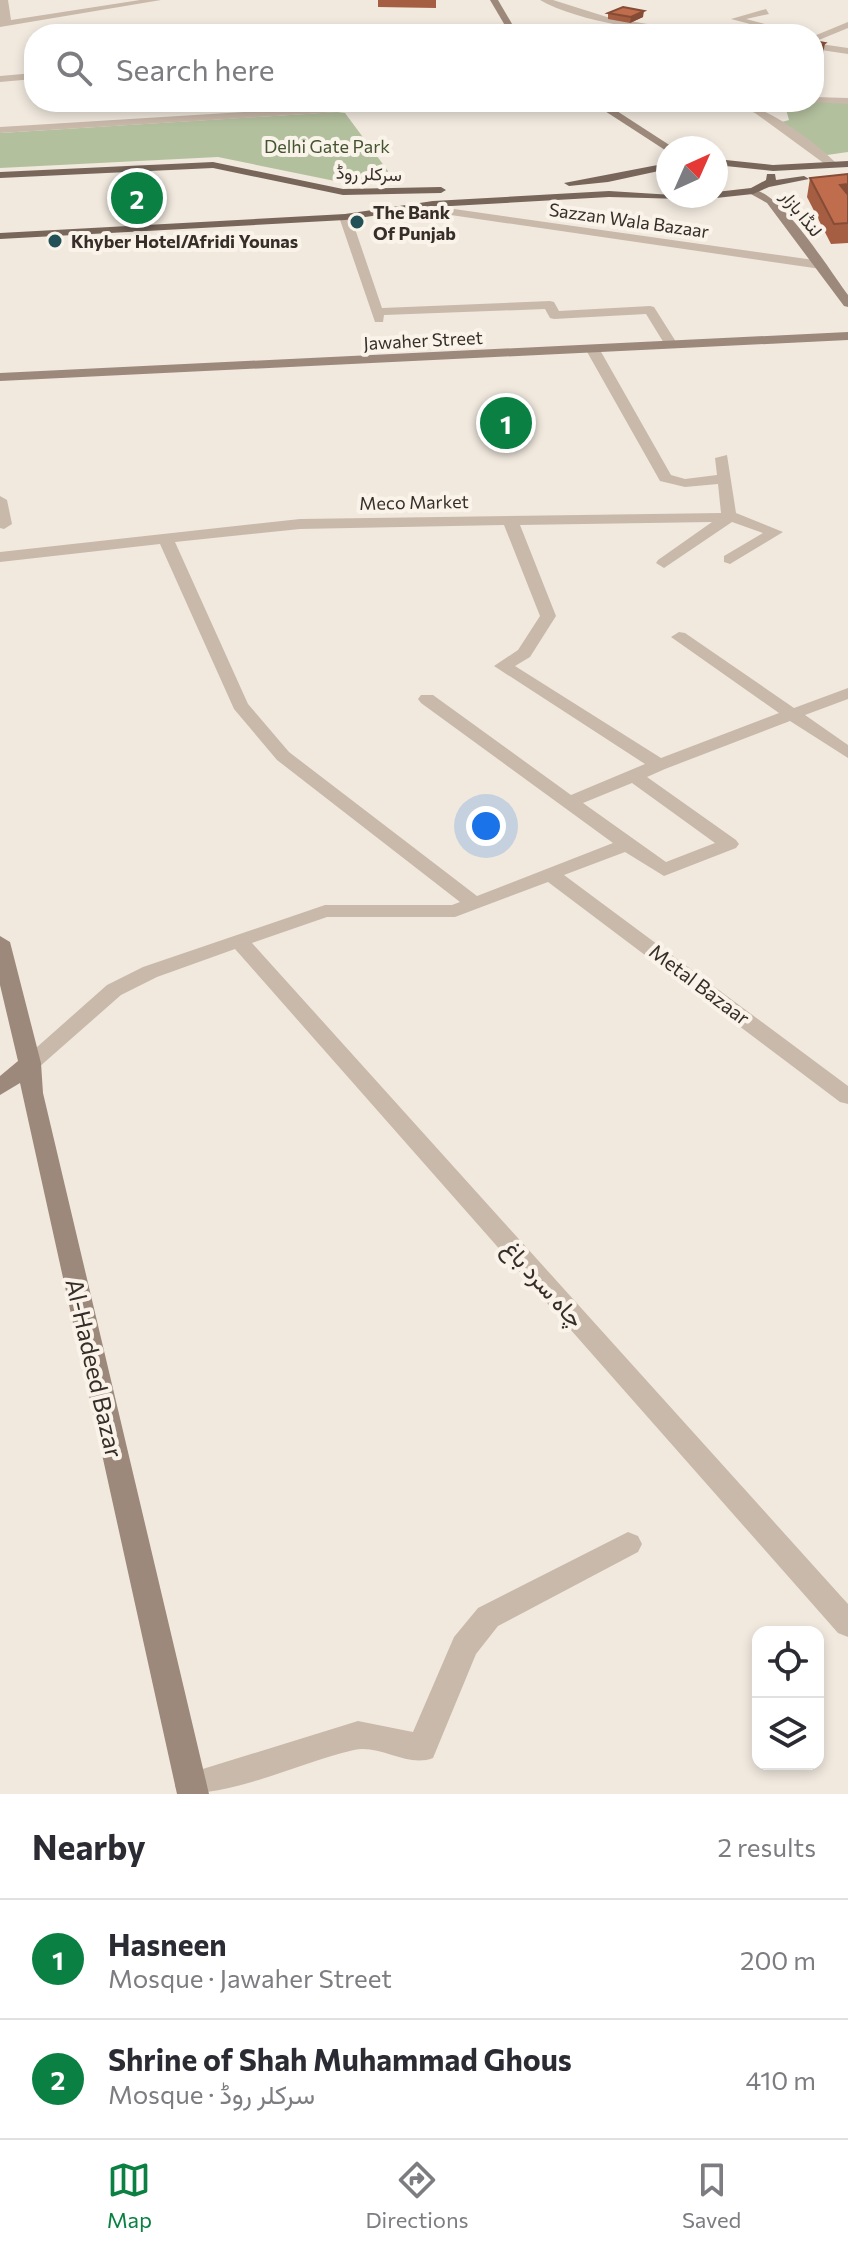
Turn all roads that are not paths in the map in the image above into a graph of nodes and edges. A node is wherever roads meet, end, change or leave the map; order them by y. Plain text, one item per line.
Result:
1 (4, 0) edge
2 (152, 0) edge
3 (494, 0) edge
4 (544, 0) edge
5 (766, 12) dead end
6 (4, 24) edge
7 (508, 24) edge
8 (638, 24) edge
9 (756, 24) edge
10 (848, 25) edge
11 (824, 36) edge
12 (824, 45) edge
13 (833, 50) junction
14 (848, 51) edge
15 (824, 58) edge
16 (24, 77) edge
17 (0, 79) edge
18 (824, 100) edge
19 (848, 101) edge
20 (292, 112) edge
21 (613, 112) edge
22 (760, 112) edge
23 (0, 130) edge
24 (656, 140) edge
25 (728, 164) edge
26 (848, 164) edge
27 (833, 165) junction
28 (656, 168) edge
29 (757, 168) junction
30 (644, 171) junction
31 (848, 173) edge
32 (0, 175) edge
33 (768, 184) junction
34 (753, 191) junction
35 (369, 194) junction
36 (728, 194) edge
37 (642, 195) junction
38 (656, 195) edge
39 (433, 204) junction
40 (373, 211) junction
41 (345, 217) junction
42 (0, 236) edge
43 (821, 265) junction
44 (848, 303) edge
45 (848, 336) edge
46 (672, 345) junction
47 (593, 350) junction
48 (0, 377) edge
49 (722, 458) dead end
50 (725, 479) junction
51 (0, 500) edge
52 (729, 517) junction
53 (510, 520) junction
54 (4, 524) dead end
55 (166, 539) junction
56 (0, 557) edge
57 (730, 559) dead end
58 (664, 563) dead end
59 (679, 637) dead end
60 (848, 693) edge
61 (427, 699) dead end
62 (794, 713) junction
63 (848, 753) edge
64 (659, 765) junction
65 (634, 776) junction
66 (570, 802) junction
67 (627, 844) junction
68 (551, 875) junction
69 (475, 904) junction
70 (0, 942) edge
71 (240, 942) junction
72 (30, 1063) junction
73 (0, 1088) edge
74 (848, 1097) edge
75 (628, 1544) dead end
76 (848, 1624) edge
77 (192, 1790) edge

1 - 6 street
2 - 6 street
3 - 7 street
4 - 8 street
5 - 9 street
10 - 11 street
12 - 13 street
13 - 14 street
13 - 15 street
16 - 17 street
18 - 19 street
20 - 23 street
21 - 24 street
22 - 27 street
25 - 29 main road
26 - 27 main road
27 - 29 main road
28 - 30 main road, سرکلر روڈ
29 - 33 main road
30 - 35 main road, سرکلر روڈ
30 - 37 main road
31 - 33 main road
32 - 35 main road, سرکلر روڈ
33 - 34 main road
34 - 36 main road
34 - 43 street, لنڈا بازار
35 - 40 main road
37 - 38 main road, سرکلر روڈ
37 - 39 main road, سرکلر روڈ
39 - 40 main road, سرکلر روڈ
39 - 43 street, Sazzan Wala Bazaar
40 - 41 main road, سرکلر روڈ
41 - 42 main road, سرکلر روڈ
41 - 46 street
43 - 44 street, لنڈا بازار
45 - 46 street, Jawaher Street
46 - 47 street, Jawaher Street
47 - 48 street, Jawaher Street
47 - 50 street
49 - 50 street
50 - 52 street
51 - 54 street
52 - 53 street, Meco Market
52 - 57 street, Meco Market
52 - 58 street
53 - 55 street, Meco Market
53 - 64 street
55 - 56 street, Meco Market
55 - 69 street
59 - 62 street
60 - 62 street
61 - 66 street
62 - 63 street
62 - 64 street
64 - 65 street
65 - 66 street
65 - 67 street
66 - 67 street
67 - 68 street
68 - 69 street
68 - 74 street, Metal Bazaar
69 - 71 street
70 - 72 street, Al-Hadeed Bazar
71 - 72 street
71 - 76 street, چاہ سرد باغ
72 - 73 street
72 - 77 street, Al-Hadeed Bazar
75 - 77 street

